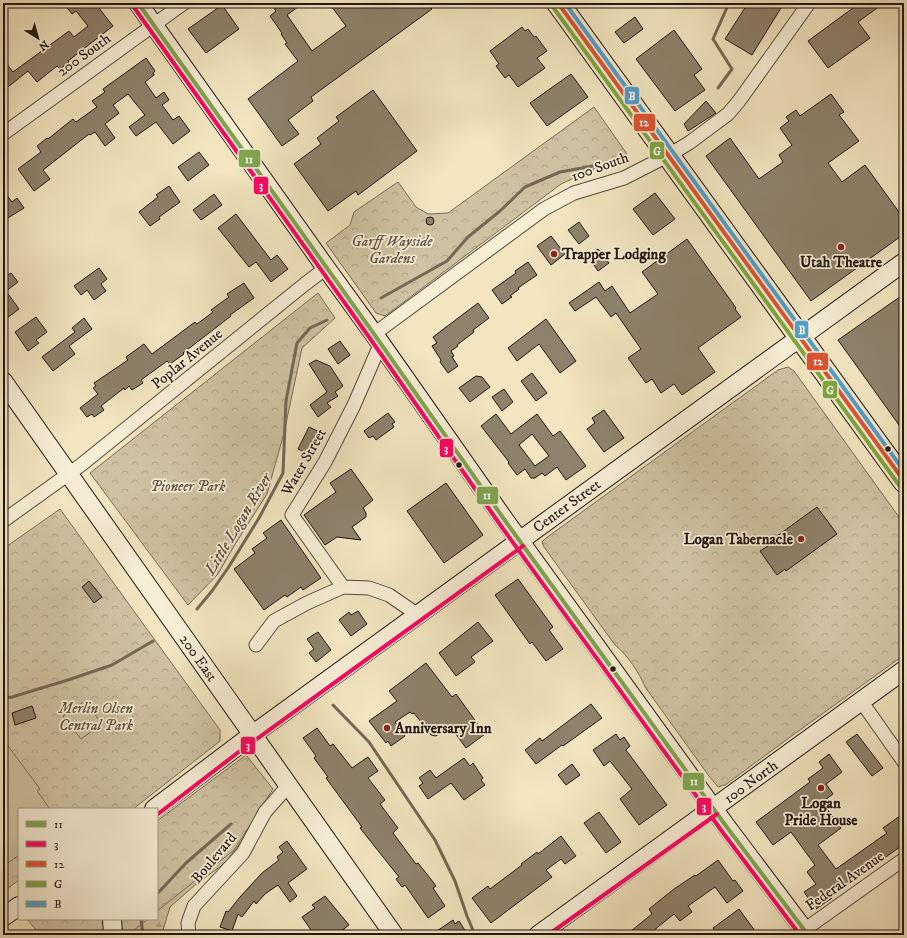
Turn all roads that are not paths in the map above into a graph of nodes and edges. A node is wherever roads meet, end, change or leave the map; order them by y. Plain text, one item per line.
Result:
1 (138, 3) edge
2 (184, 3) edge
3 (558, 3) edge
4 (809, 3) edge
5 (154, 25) junction
6 (3, 134) edge
7 (668, 155) junction
8 (904, 262) edge
9 (329, 272) junction
10 (373, 334) junction
11 (799, 337) junction
12 (3, 381) edge
13 (69, 474) junction
14 (904, 481) edge
15 (3, 521) edge
16 (519, 541) junction
17 (343, 587) junction
18 (418, 615) junction
19 (256, 645) dead end
20 (904, 670) edge
21 (861, 701) junction
22 (252, 735) junction
23 (904, 762) edge
24 (288, 786) junction
25 (155, 808) edge
26 (714, 809) junction
27 (904, 859) edge
28 (18, 907) edge
29 (3, 917) edge
30 (112, 920) edge
31 (806, 932) edge
32 (113, 935) edge
33 (189, 935) edge
34 (394, 935) edge
35 (538, 935) edge

1 - 5 main road
2 - 5 street, 200 South
3 - 7 highway
4 - 7 street, 100 South
5 - 6 street, 200 South
5 - 9 main road
7 - 10 street, 100 South
7 - 11 highway
8 - 11 main road, Center Street
9 - 10 main road
9 - 13 street, Poplar Avenue
10 - 16 main road
10 - 17 street, Water Street
11 - 14 highway
11 - 16 main road, Center Street
12 - 13 main road, 200 East
13 - 15 street
13 - 22 main road, 200 East
16 - 18 main road, Center Street
16 - 26 main road
17 - 18 street
17 - 19 street
18 - 22 main road, Center Street
20 - 21 main road, 100 North
21 - 23 street
21 - 26 main road, 100 North
22 - 24 main road, 200 East
22 - 25 main road, Center Street
24 - 33 street, Boulevard
24 - 34 main road, 200 East
26 - 31 main road
26 - 35 main road, 100 North
27 - 31 street, Federal Avenue
28 - 29 main road
30 - 32 main road

